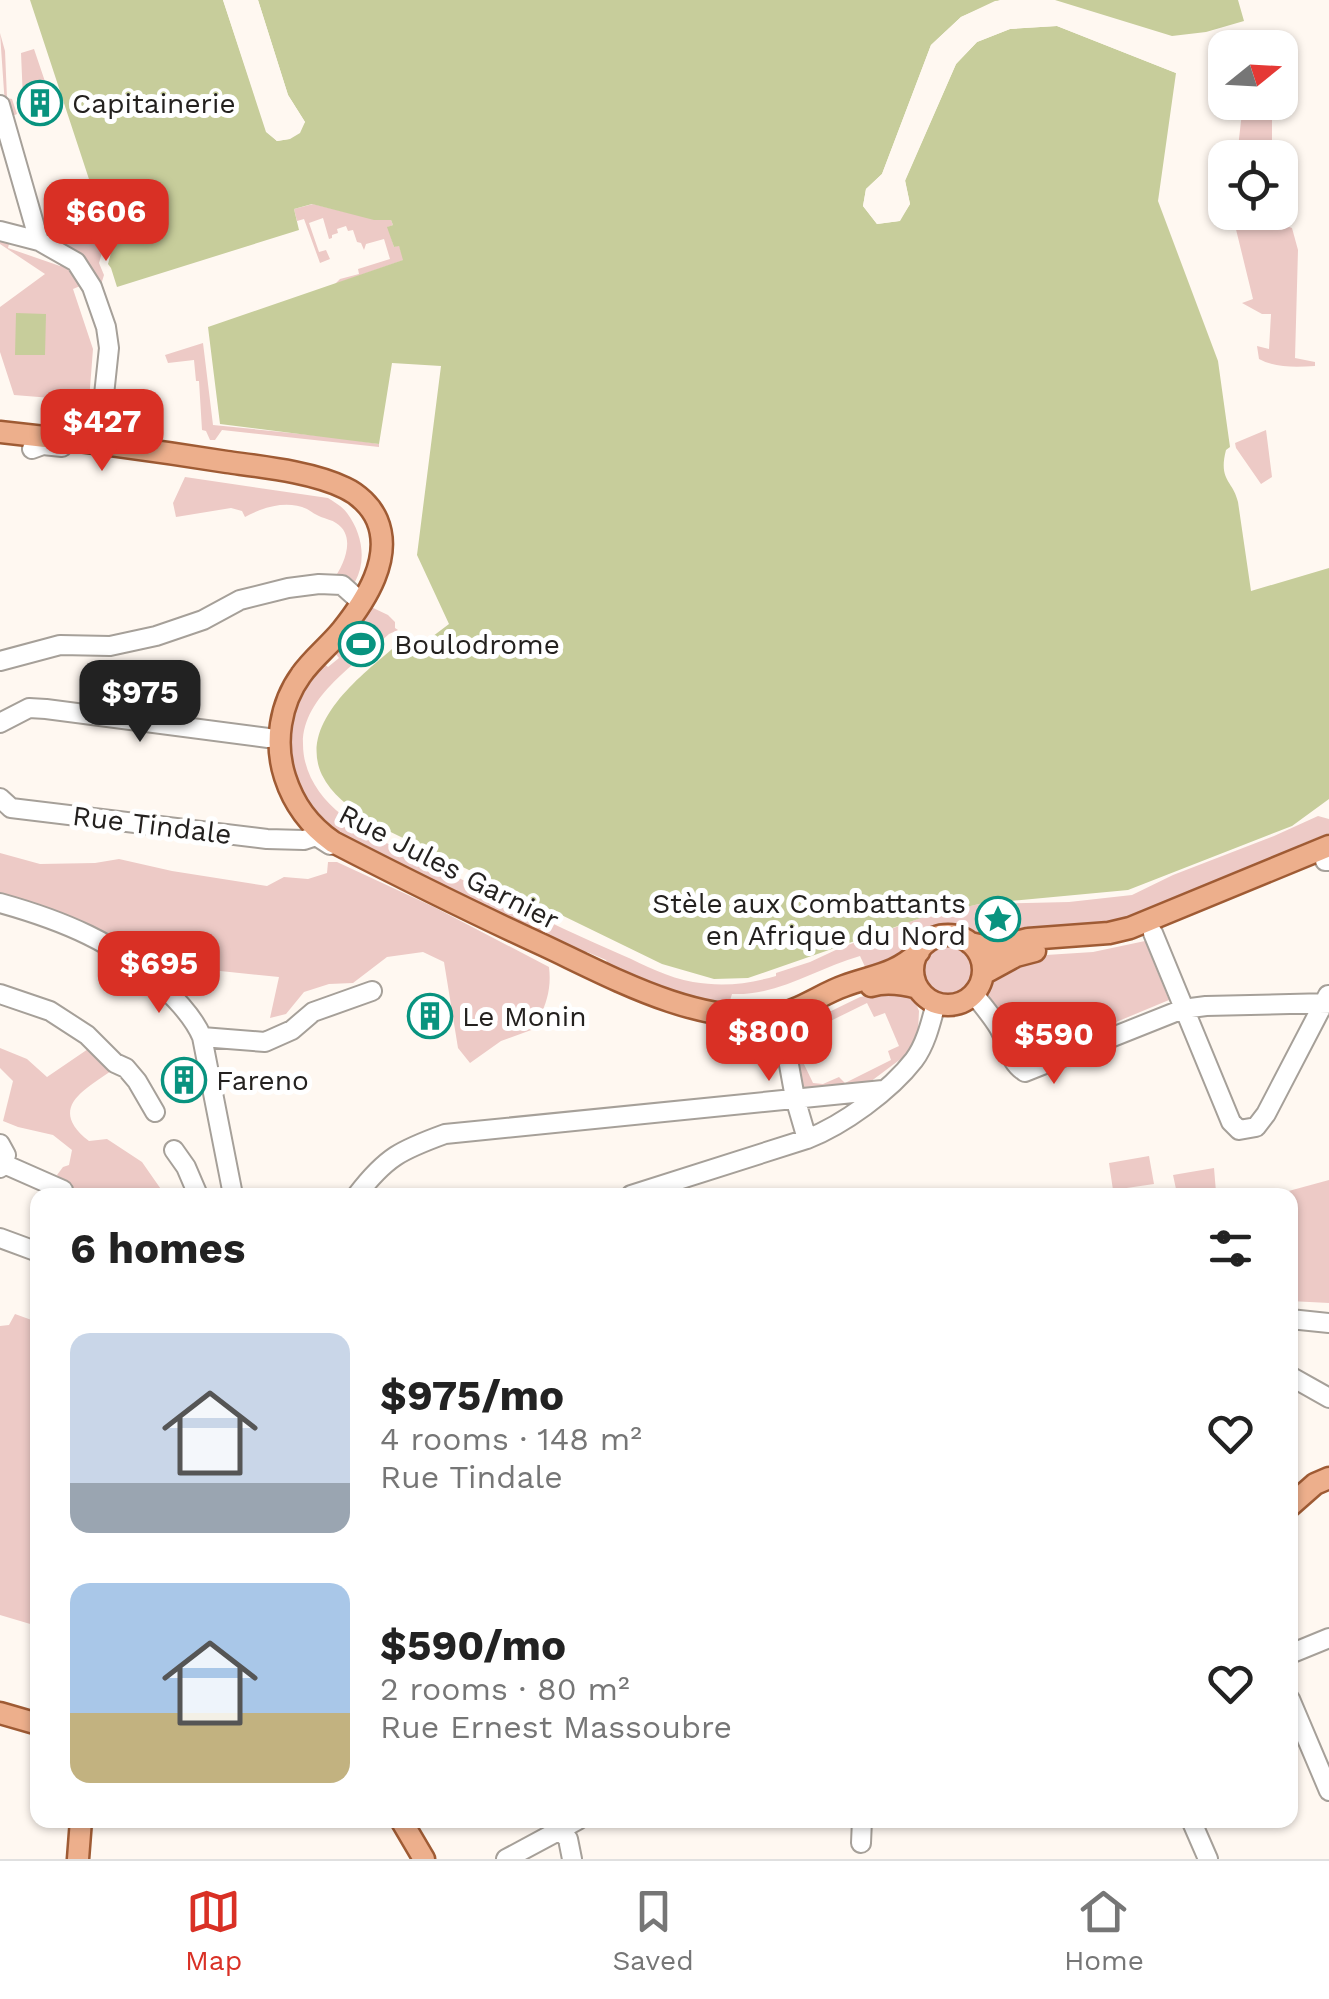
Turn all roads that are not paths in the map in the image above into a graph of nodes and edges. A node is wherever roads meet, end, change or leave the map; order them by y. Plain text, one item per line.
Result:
1 (0, 105) edge
2 (0, 232) edge
3 (40, 241) junction
4 (0, 435) edge
5 (99, 442) junction
6 (38, 443) junction
7 (0, 446) edge
8 (150, 463) junction
9 (358, 598) junction
10 (0, 661) edge
11 (283, 709) junction
12 (0, 723) edge
13 (268, 738) junction
14 (282, 768) junction
15 (0, 798) edge
16 (297, 805) junction
17 (308, 838) junction
18 (348, 850) junction
19 (1328, 857) edge
20 (0, 902) edge
21 (1152, 932) junction
22 (970, 943) junction
23 (918, 952) junction
24 (978, 984) junction
25 (918, 988) junction
26 (372, 991) dead end
27 (0, 994) edge
28 (1327, 999) edge
29 (936, 1002) junction
30 (687, 1006) junction
31 (654, 1008) junction
32 (1183, 1010) junction
33 (776, 1018) junction
34 (202, 1037) junction
35 (883, 1090) junction
36 (795, 1098) junction
37 (155, 1112) dead end
38 (808, 1139) junction
39 (0, 1144) edge
40 (174, 1150) dead end
41 (2, 1166) edge
42 (59, 1188) edge
43 (195, 1188) edge
44 (232, 1188) edge
45 (363, 1188) edge
46 (653, 1188) edge
47 (0, 1238) edge
48 (30, 1249) edge
49 (1298, 1321) edge
50 (1329, 1323) edge
51 (1298, 1381) edge
52 (1329, 1398) edge
53 (1329, 1478) edge
54 (1298, 1499) edge
55 (1329, 1638) edge
56 (1298, 1651) edge
57 (1298, 1718) edge
58 (1329, 1792) edge
59 (80, 1828) edge
60 (406, 1828) edge
61 (564, 1828) edge
62 (861, 1828) edge
63 (1195, 1828) edge
64 (560, 1830) junction
65 (860, 1843) dead end
66 (78, 1859) edge
67 (424, 1859) edge
68 (506, 1859) edge
69 (572, 1859) edge
70 (1208, 1859) edge

1 - 3 street
2 - 3 street
3 - 5 street
4 - 6 main road, Rue Jules Garnier
5 - 6 main road, Rue Jules Garnier
5 - 8 street
5 - 9 main road, Rue Jules Garnier
6 - 7 main road, Rue Jules Garnier
6 - 8 main road, Rue Jules Garnier
8 - 9 main road, Rue Jules Garnier
9 - 10 street
9 - 11 main road, Rue Jules Garnier
9 - 13 main road, Rue Jules Garnier
11 - 13 street
11 - 14 main road, Rue Jules Garnier
12 - 13 street
13 - 14 street
13 - 17 main road, Rue Jules Garnier
14 - 16 main road, Rue Jules Garnier
15 - 17 street, Rue Tindale
16 - 17 street
16 - 18 main road, Rue Jules Garnier
17 - 18 street, Rue Tindale
17 - 31 main road, Rue Jules Garnier
18 - 30 main road, Rue Jules Garnier
19 - 21 main road
19 - 22 main road
20 - 34 street
21 - 24 main road
21 - 32 street
22 - 23 main road
22 - 24 main road
23 - 25 main road
23 - 33 main road, Rue Jules Garnier
24 - 29 main road
24 - 32 street
25 - 29 main road
25 - 33 main road, Rue Jules Garnier
26 - 34 street
27 - 37 street
28 - 32 street
28 - 32 street
29 - 35 street
30 - 31 main road
30 - 33 main road, Rue Jules Garnier
31 - 33 main road, Rue Jules Garnier
33 - 36 street
34 - 44 street
35 - 36 street
35 - 38 street
36 - 38 street
36 - 45 street
38 - 46 street
39 - 41 street
40 - 43 street
41 - 42 street
47 - 48 street
49 - 50 street
51 - 52 street
53 - 54 main road
55 - 56 street
57 - 58 street
59 - 66 main road
60 - 67 main road
61 - 64 street
62 - 65 street
63 - 70 street
64 - 68 street
64 - 69 street

